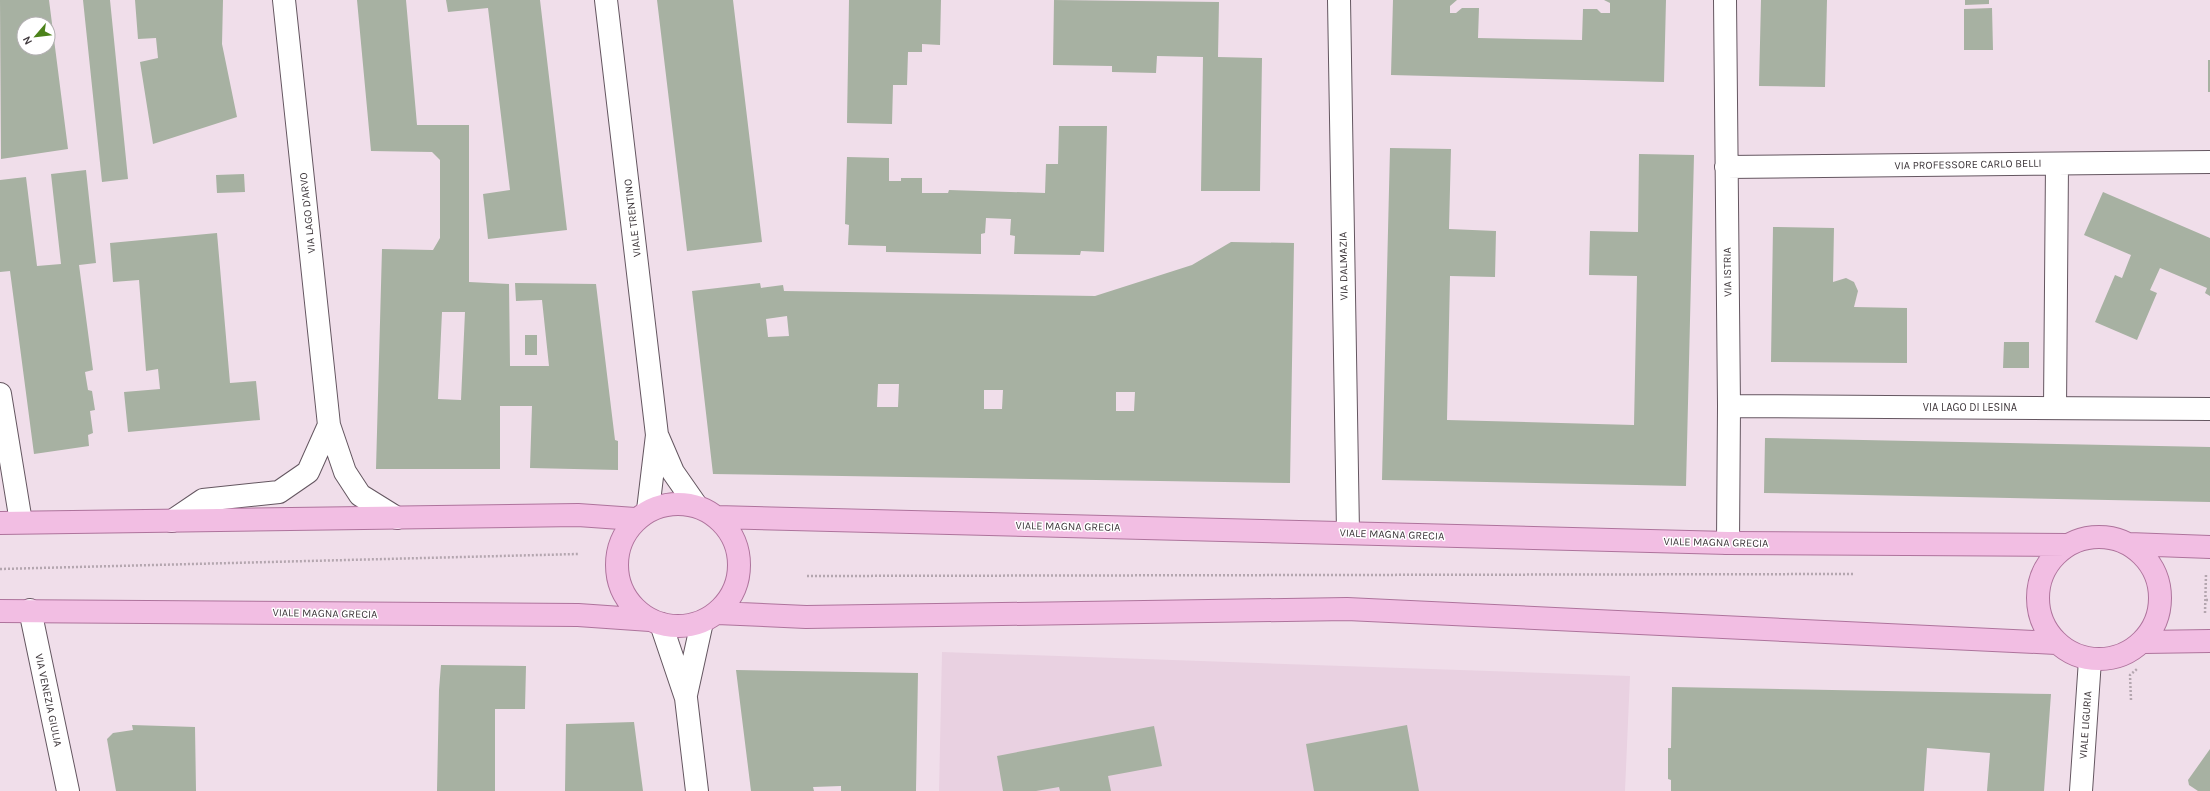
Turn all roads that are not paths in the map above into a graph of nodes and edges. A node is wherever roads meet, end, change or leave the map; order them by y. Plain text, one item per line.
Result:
1 (284, 0) edge
2 (606, 0) edge
3 (1339, 0) edge
4 (1725, 0) edge
5 (2210, 162) edge
6 (2057, 164) junction
7 (1726, 167) junction
8 (0, 394) edge
9 (1729, 406) junction
10 (2055, 408) junction
11 (2210, 409) edge
12 (329, 425) junction
13 (657, 435) junction
14 (696, 505) junction
15 (642, 515) junction
16 (717, 516) junction
17 (397, 518) junction
18 (172, 521) junction
19 (10, 522) edge
20 (1348, 532) junction
21 (1728, 543) junction
22 (2129, 544) junction
23 (2067, 545) junction
24 (2210, 547) edge
25 (30, 610) junction
26 (0, 611) edge
27 (709, 618) junction
28 (655, 622) junction
29 (2210, 641) edge
30 (2144, 642) junction
31 (2056, 643) junction
32 (2090, 660) junction
33 (686, 698) junction
34 (68, 791) edge
35 (697, 791) edge
36 (2081, 791) edge

1 - 12 street, VIA LAGO D'ARVO
2 - 13 street, VIALE TRENTINO
3 - 20 street, VIA DALMAZIA
4 - 7 street, VIA ISTRIA
5 - 6 street, VIA PROFESSORE CARLO BELLI
6 - 7 street, VIA PROFESSORE CARLO BELLI
6 - 10 street
7 - 9 street, VIA ISTRIA
8 - 19 street
9 - 10 street, VIA LAGO DI LESINA
9 - 21 street, VIA ISTRIA
10 - 11 street, VIA LAGO DI LESINA
12 - 17 street, VIA LAGO D'ARVO
12 - 18 street
13 - 14 street, VIALE TRENTINO
13 - 15 street, VIALE TRENTINO
14 - 15 main road
14 - 16 main road
15 - 17 main road
15 - 28 main road
16 - 20 main road, VIALE MAGNA GRECIA
16 - 27 main road
17 - 18 main road
18 - 19 main road
20 - 21 main road, VIALE MAGNA GRECIA
21 - 23 main road, VIALE MAGNA GRECIA
22 - 23 main road, VIALE MAGNA GRECIA
22 - 24 main road, VIALE MAGNA GRECIA
22 - 30 main road, VIALE MAGNA GRECIA
23 - 31 main road, VIALE MAGNA GRECIA
25 - 26 main road, VIALE MAGNA GRECIA
25 - 28 main road, VIALE MAGNA GRECIA
25 - 34 street, VIA VENEZIA GIULIA
27 - 28 main road
27 - 31 main road
27 - 33 street
28 - 33 street
29 - 30 main road
30 - 32 main road, VIALE MAGNA GRECIA
31 - 32 main road, VIALE MAGNA GRECIA
32 - 36 street, VIALE LIGURIA
33 - 35 street

